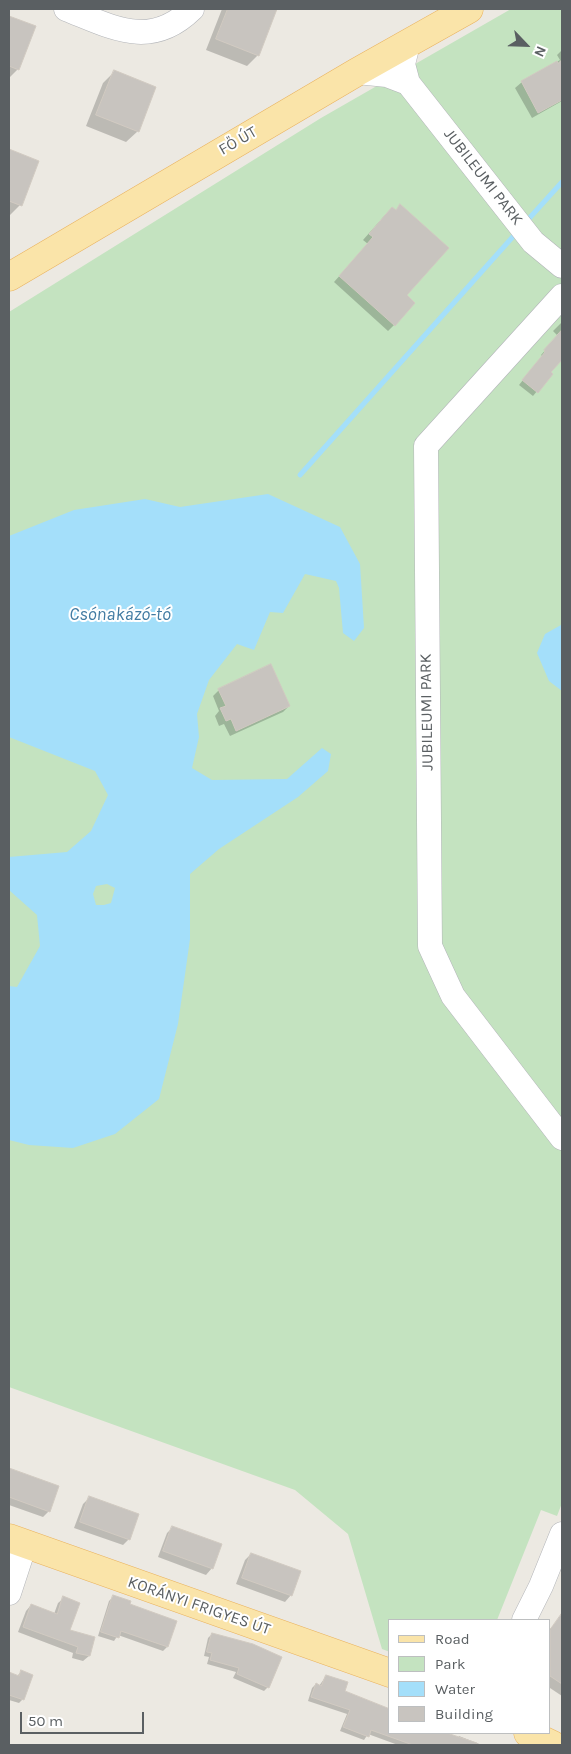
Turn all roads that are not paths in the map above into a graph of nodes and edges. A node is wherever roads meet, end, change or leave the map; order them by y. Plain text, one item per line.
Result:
1 (66, 9) edge
2 (192, 9) edge
3 (469, 9) edge
4 (408, 44) junction
5 (357, 72) junction
6 (408, 83) junction
7 (562, 266) edge
8 (9, 276) edge
9 (562, 296) edge
10 (562, 1138) edge
11 (562, 1534) edge
12 (17, 1541) edge
13 (9, 1593) edge
14 (524, 1619) edge
15 (388, 1672) edge
16 (530, 1734) edge
17 (553, 1745) edge

1 - 2 street
3 - 4 main road, FŐ ÚT
4 - 5 main road, FŐ ÚT
4 - 6 street
5 - 6 street
5 - 8 main road, FŐ ÚT
6 - 7 street, JUBILEUMI PARK
9 - 10 street, JUBILEUMI PARK
11 - 14 street
12 - 13 street
12 - 15 main road, KORÁNYI FRIGYES ÚT
16 - 17 main road

